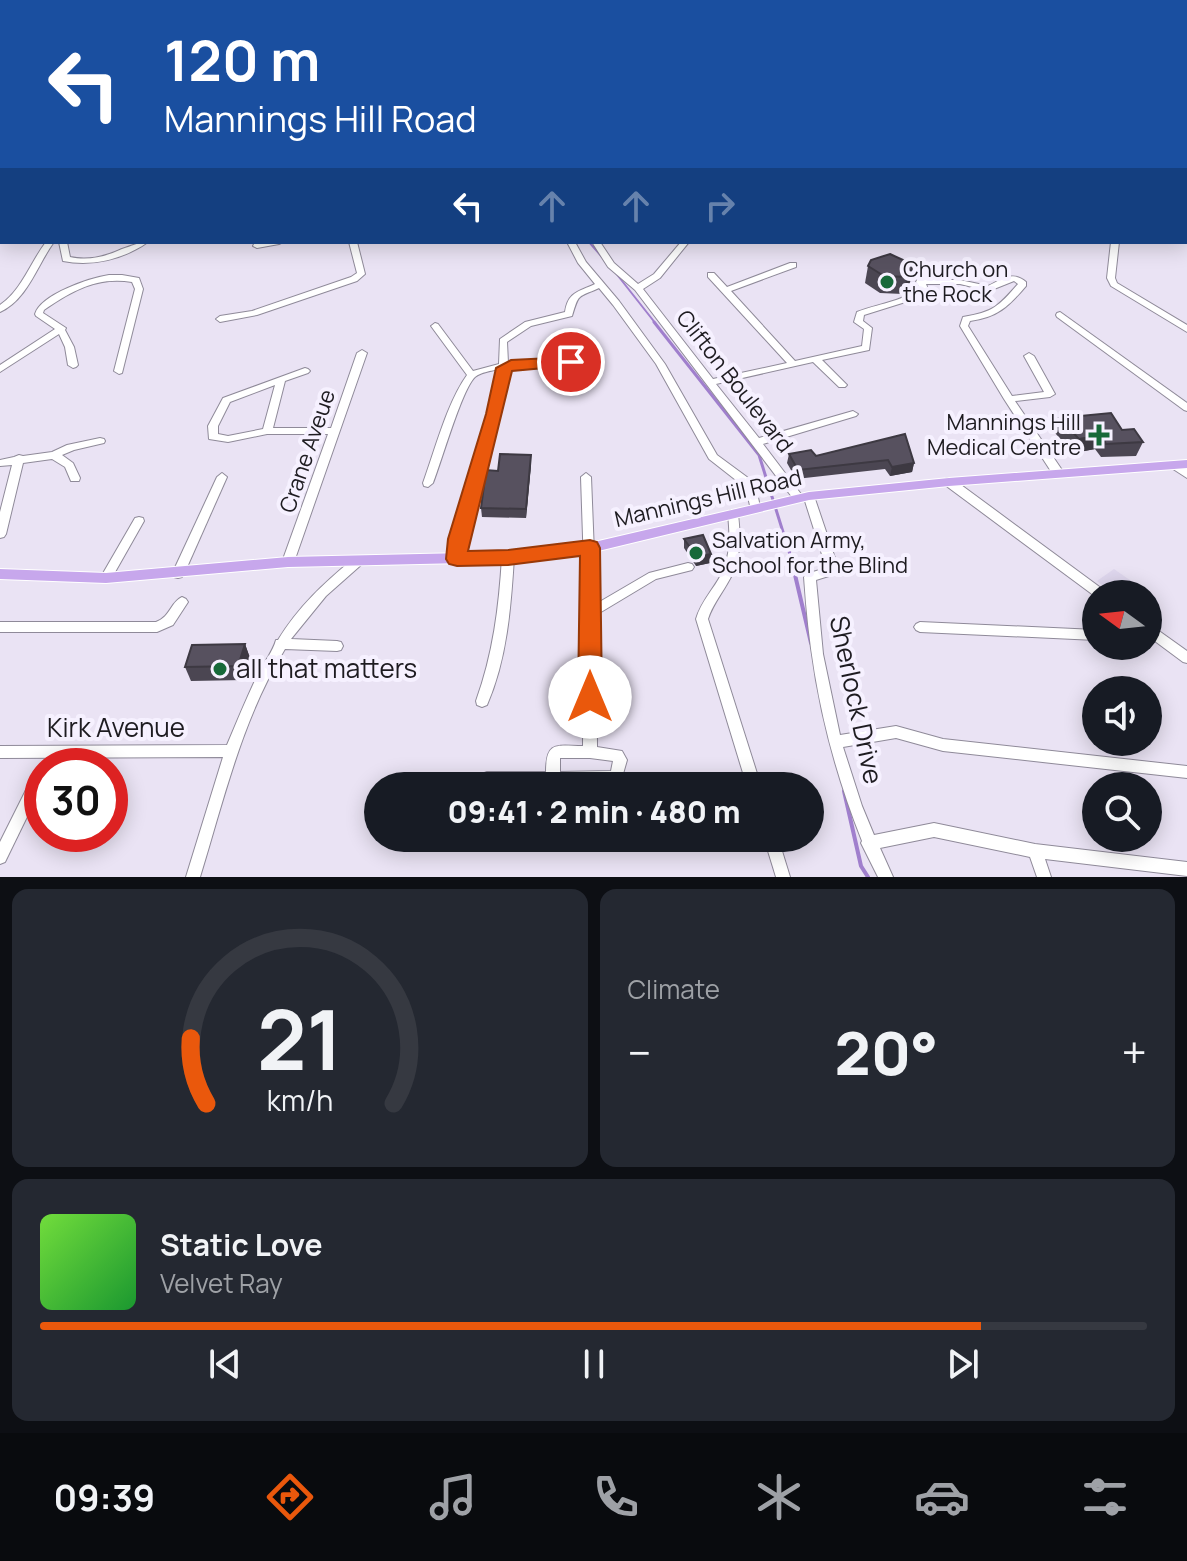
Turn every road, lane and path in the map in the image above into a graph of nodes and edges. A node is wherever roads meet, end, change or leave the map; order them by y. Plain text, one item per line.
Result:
1 (48, 244) edge
2 (63, 244) edge
3 (140, 244) edge
4 (354, 244) edge
5 (572, 244) edge
6 (597, 244) edge
7 (683, 244) edge
8 (1115, 244) edge
9 (89, 261) junction
10 (793, 265) dead end
11 (711, 275) dead end
12 (91, 280) junction
13 (601, 284) junction
14 (638, 288) junction
15 (726, 290) junction
16 (0, 309) edge
17 (1060, 315) dead end
18 (220, 319) dead end
19 (435, 326) dead end
20 (62, 328) junction
21 (1187, 329) edge
22 (362, 353) dead end
23 (1029, 356) dead end
24 (815, 359) junction
25 (571, 362) dead end
26 (793, 364) junction
27 (73, 365) dead end
28 (505, 368) junction
29 (0, 369) edge
30 (119, 371) dead end
31 (305, 371) dead end
32 (471, 374) junction
33 (281, 380) junction
34 (711, 382) junction
35 (842, 385) dead end
36 (1009, 399) junction
37 (1187, 408) edge
38 (853, 414) dead end
39 (267, 431) junction
40 (335, 431) junction
41 (100, 441) dead end
42 (757, 442) junction
43 (54, 455) junction
44 (19, 458) junction
45 (0, 463) edge
46 (1181, 464) edge
47 (1058, 473) junction
48 (1187, 474) edge
49 (222, 477) dead end
50 (586, 477) dead end
51 (75, 478) dead end
52 (949, 482) junction
53 (428, 483) dead end
54 (800, 498) junction
55 (755, 507) junction
56 (733, 514) junction
57 (139, 521) dead end
58 (0, 534) edge
59 (590, 548) junction
60 (508, 557) junction
61 (457, 559) junction
62 (288, 562) junction
63 (357, 562) junction
64 (688, 567) dead end
65 (0, 574) edge
66 (178, 574) junction
67 (106, 578) junction
68 (1082, 580) edge
69 (182, 602) dead end
70 (590, 613) junction
71 (0, 627) edge
72 (920, 627) dead end
73 (1082, 634) edge
74 (1162, 642) edge
75 (280, 644) junction
76 (337, 646) dead end
77 (1187, 658) edge
78 (482, 701) dead end
79 (836, 742) junction
80 (233, 751) junction
81 (0, 752) edge
82 (590, 752) junction
83 (24, 755) edge
84 (128, 756) edge
85 (553, 772) edge
86 (619, 772) edge
87 (750, 772) edge
88 (1187, 772) edge
89 (24, 808) edge
90 (868, 843) junction
91 (1035, 851) junction
92 (775, 852) edge
93 (0, 857) edge
94 (1187, 869) edge
95 (193, 877) edge
96 (783, 877) edge
97 (886, 877) edge
98 (1044, 877) edge

1 - 16 street
2 - 9 street
3 - 9 street
4 - 18 street
5 - 13 street
6 - 14 street, Clifton Boulevard
7 - 14 street
8 - 21 street
9 - 12 street
10 - 15 street
11 - 15 street
12 - 20 street
12 - 30 street
13 - 28 street
13 - 55 street
14 - 34 street, Clifton Boulevard
15 - 26 street
17 - 37 street
19 - 32 street
20 - 27 street
20 - 29 street
22 - 40 street, Crane Aveue
23 - 36 street
24 - 26 street
24 - 35 street
24 - 36 street
25 - 28 street
26 - 34 street
28 - 32 street
28 - 61 street
31 - 33 street
32 - 53 street
33 - 39 street
33 - 39 street
34 - 42 street, Clifton Boulevard
36 - 47 street
38 - 42 street
39 - 40 street
40 - 62 street, Crane Aveue
41 - 43 street
42 - 54 street, Clifton Boulevard
43 - 44 street
43 - 51 street
44 - 45 street
44 - 58 street
46 - 47 main road, Mannings Hill Road
46 - 48 street
47 - 52 main road, Mannings Hill Road
49 - 66 street
50 - 59 street
52 - 54 main road, Mannings Hill Road
52 - 68 street
54 - 55 main road, Mannings Hill Road
54 - 79 street, Sherlock Drive
55 - 56 main road, Mannings Hill Road
56 - 59 main road, Mannings Hill Road
56 - 87 street
57 - 67 street
59 - 60 main road, Mannings Hill Road
59 - 70 street
60 - 61 main road, Mannings Hill Road
60 - 78 street
61 - 63 main road, Mannings Hill Road
62 - 63 main road, Mannings Hill Road
62 - 66 main road, Mannings Hill Road
63 - 75 street
64 - 70 street
65 - 67 main road, Mannings Hill Road
66 - 67 main road, Mannings Hill Road
69 - 71 street
70 - 82 street
72 - 73 street
74 - 77 street
75 - 76 street
75 - 80 street
79 - 88 street
79 - 90 street, Sherlock Drive
80 - 84 street, Kirk Avenue
80 - 95 street
81 - 83 street, Kirk Avenue
82 - 85 street
82 - 86 street
89 - 93 street
90 - 91 street
90 - 97 street, Sherlock Drive
91 - 94 street
91 - 98 street
92 - 96 street

